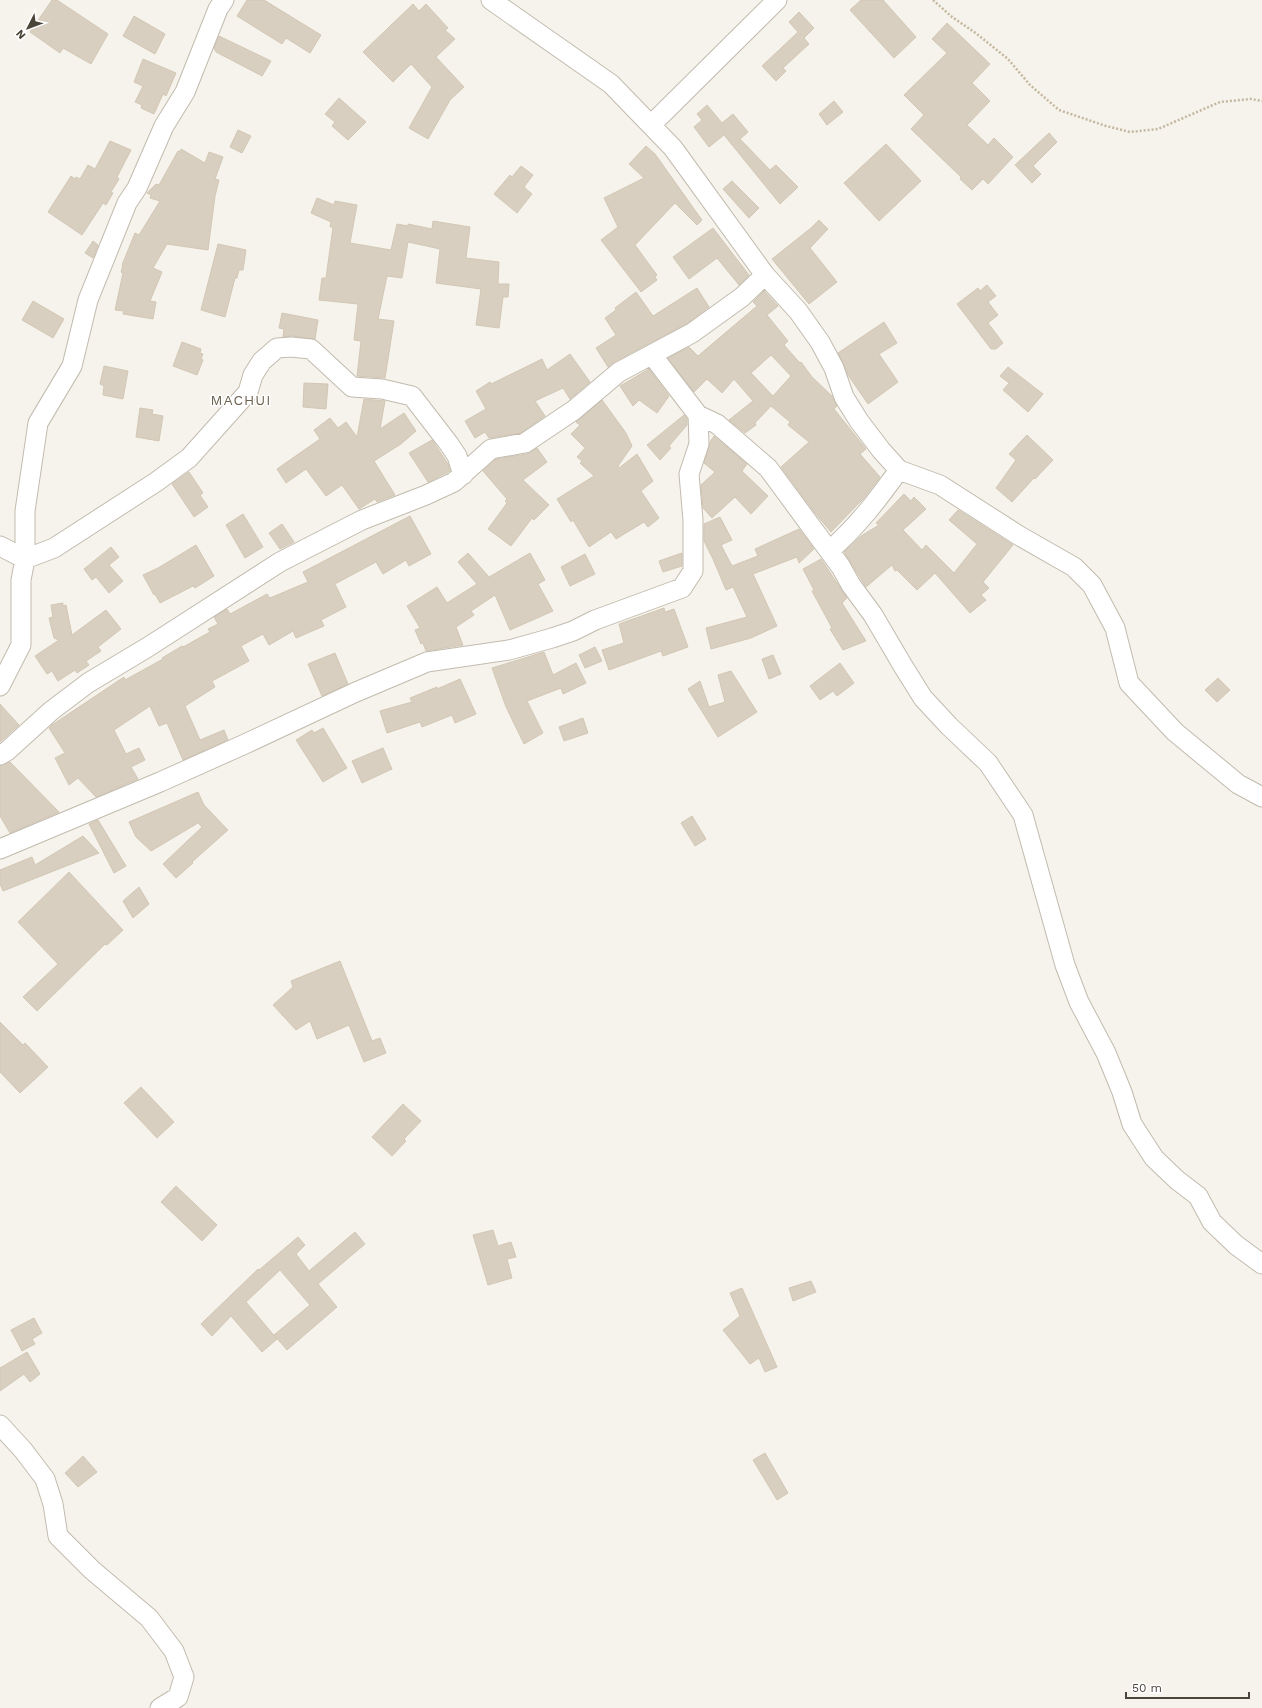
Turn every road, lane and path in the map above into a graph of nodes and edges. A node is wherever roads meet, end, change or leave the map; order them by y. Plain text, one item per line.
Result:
1 (224, 0) edge
2 (491, 0) edge
3 (777, 0) edge
4 (934, 0) edge
5 (1262, 101) edge
6 (651, 125) junction
7 (766, 275) junction
8 (652, 355) junction
9 (698, 415) junction
10 (900, 470) junction
11 (463, 474) junction
12 (0, 546) edge
13 (828, 551) junction
14 (25, 559) junction
15 (0, 686) edge
16 (0, 755) edge
17 (1262, 797) edge
18 (0, 849) edge
19 (1262, 1264) edge
20 (0, 1425) edge
21 (160, 1708) edge

1 - 14 street
2 - 6 street
3 - 6 street
4 - 5 path
6 - 7 street
7 - 8 street
7 - 10 street
8 - 9 street
8 - 11 street
9 - 13 street
9 - 18 street
10 - 13 street
10 - 17 street
11 - 14 street
11 - 16 street
12 - 14 street
13 - 19 street
14 - 15 street
20 - 21 street

